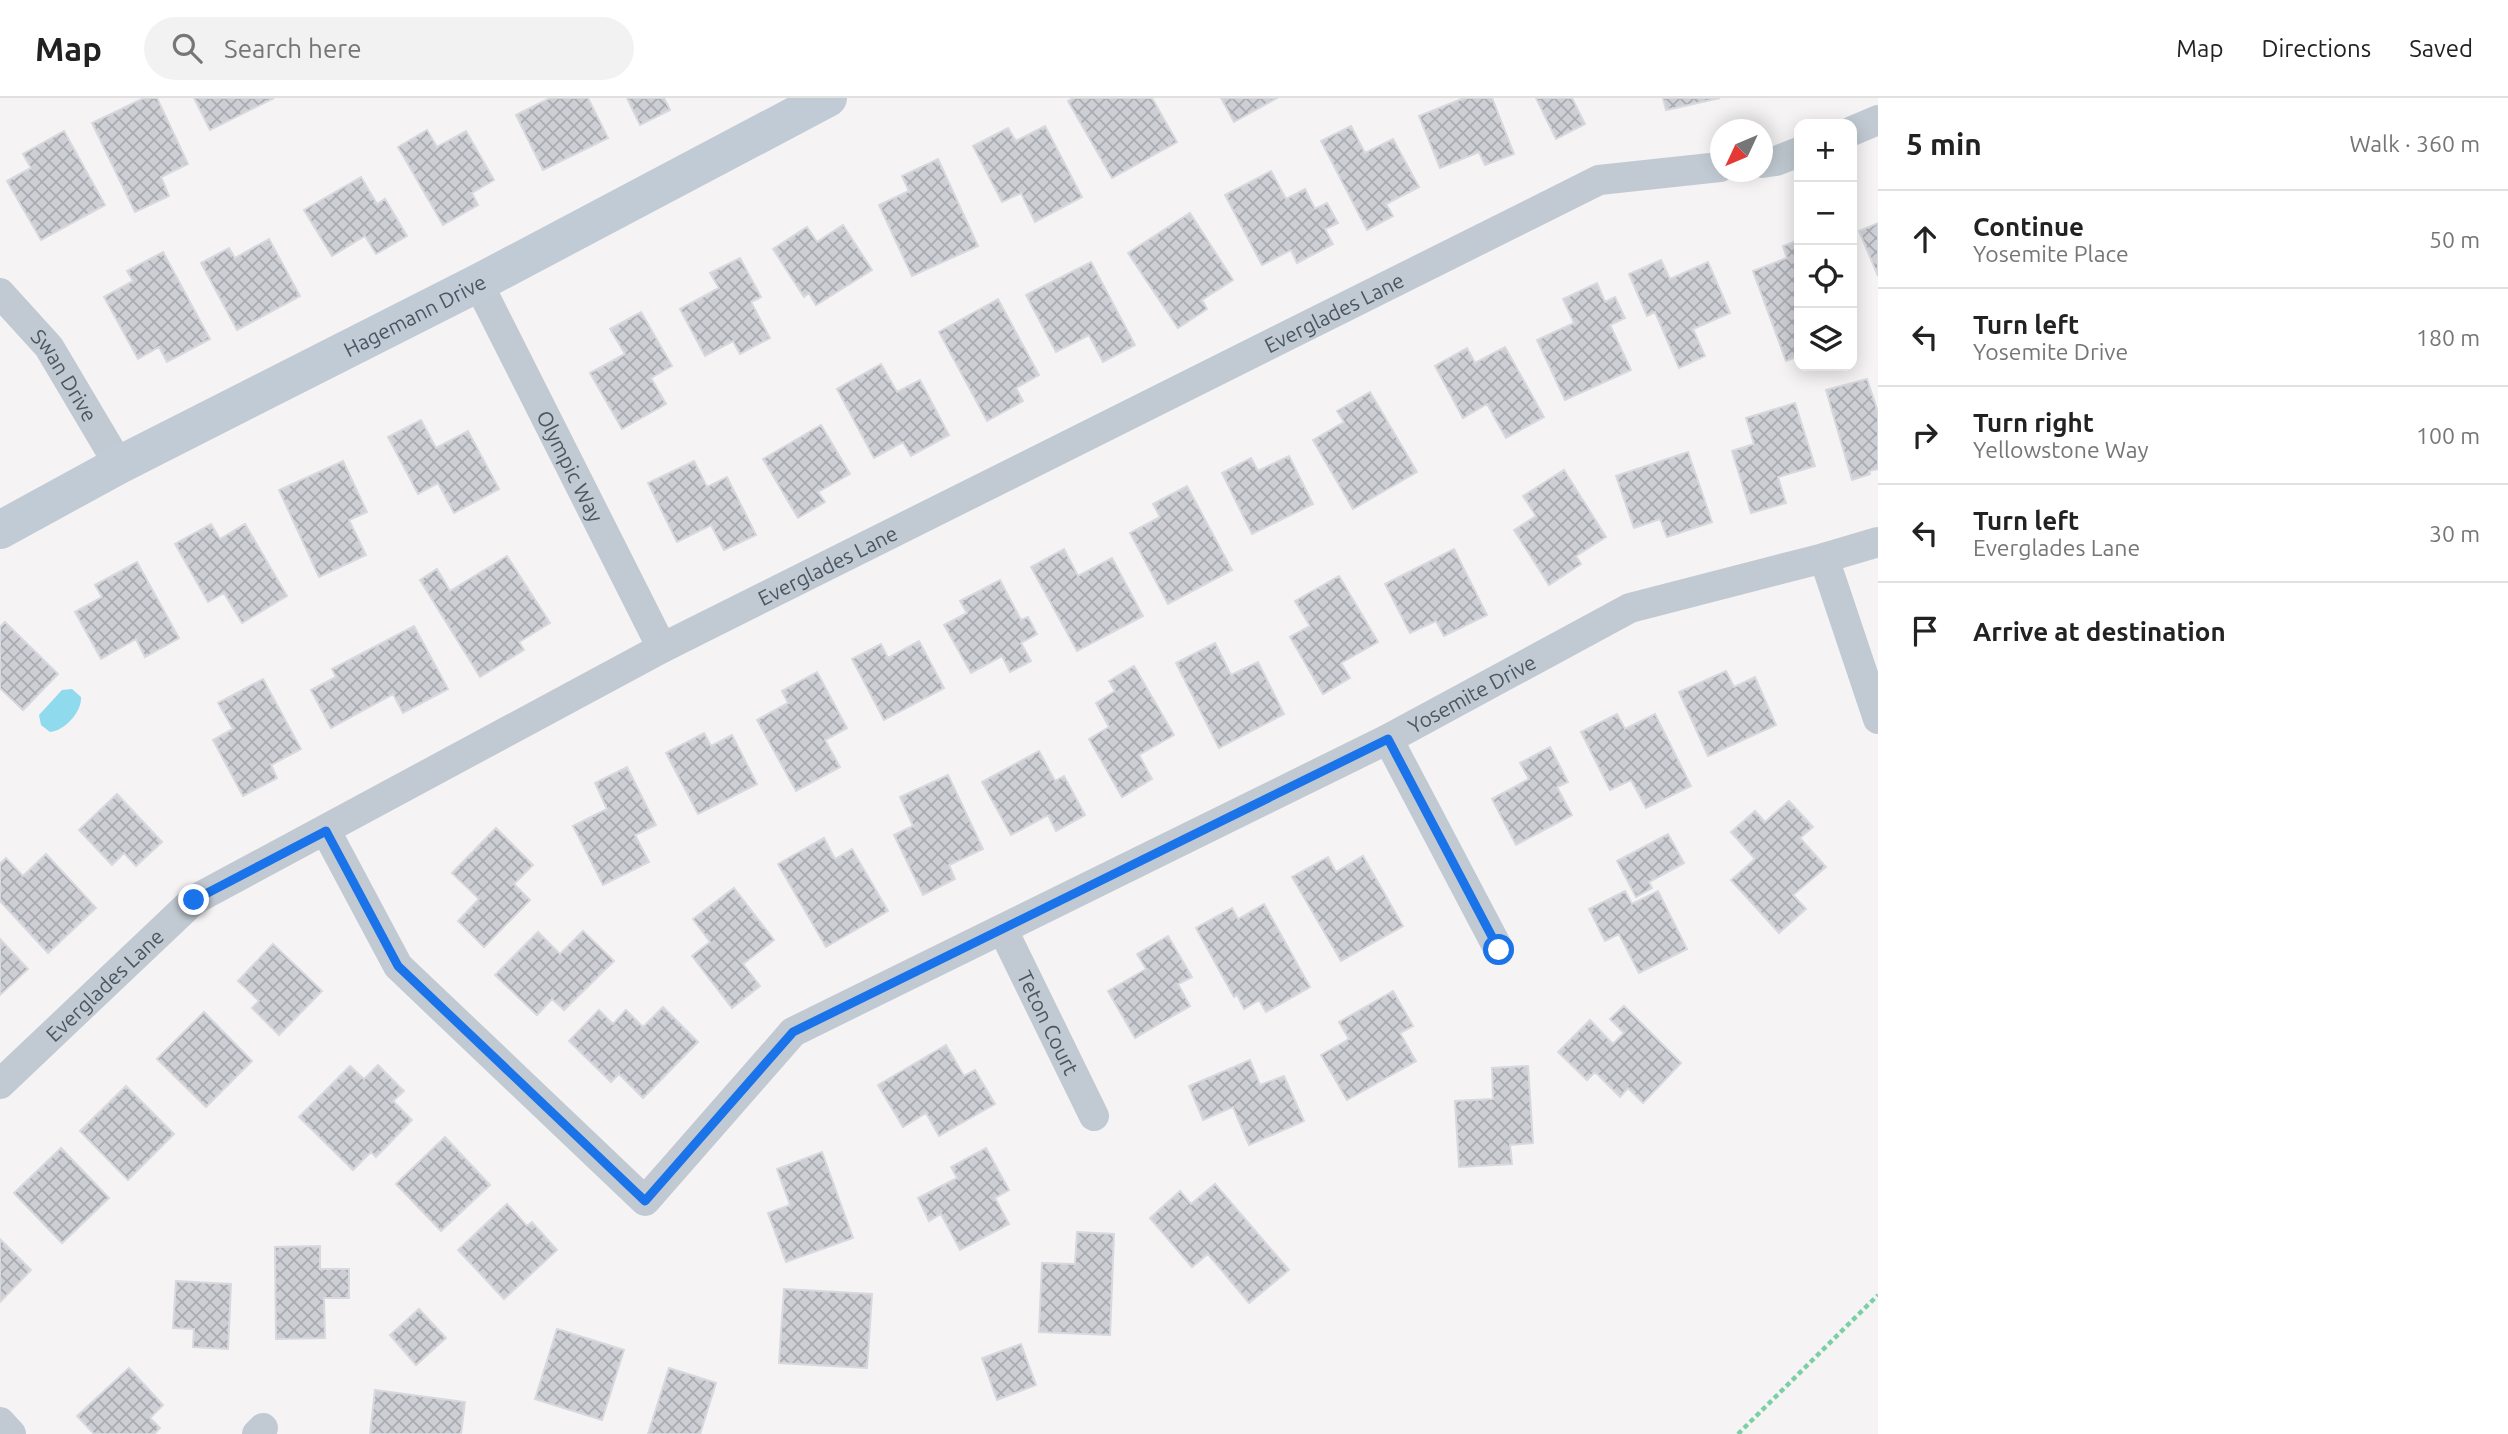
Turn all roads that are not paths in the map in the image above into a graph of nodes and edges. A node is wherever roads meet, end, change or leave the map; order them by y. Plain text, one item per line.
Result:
1 (828, 98) edge
2 (1878, 120) edge
3 (1857, 129) edge
4 (1794, 154) edge
5 (1773, 161) edge
6 (1710, 168) edge
7 (478, 283) junction
8 (0, 293) edge
9 (119, 465) junction
10 (0, 530) edge
11 (1878, 542) edge
12 (1824, 558) junction
13 (662, 648) junction
14 (1878, 719) edge
15 (1388, 739) junction
16 (326, 831) junction
17 (1003, 930) junction
18 (1499, 950) dead end
19 (0, 1084) edge
20 (1094, 1116) dead end
21 (0, 1422) edge
22 (11, 1434) edge

1 - 7 street, Hagemann Drive
2 - 3 street
4 - 5 street
6 - 13 street, Everglades Lane
7 - 9 street, Hagemann Drive
7 - 13 street, Olympic Way
8 - 9 street, Swan Drive
9 - 10 street, Hagemann Drive
11 - 12 street, Yosemite Drive
12 - 14 street
12 - 15 street, Yosemite Drive
13 - 16 street, Everglades Lane
15 - 17 street, Yosemite Drive
15 - 18 street
16 - 17 street, Yosemite Drive
16 - 19 street, Everglades Lane
17 - 20 street, Teton Court
21 - 22 street

